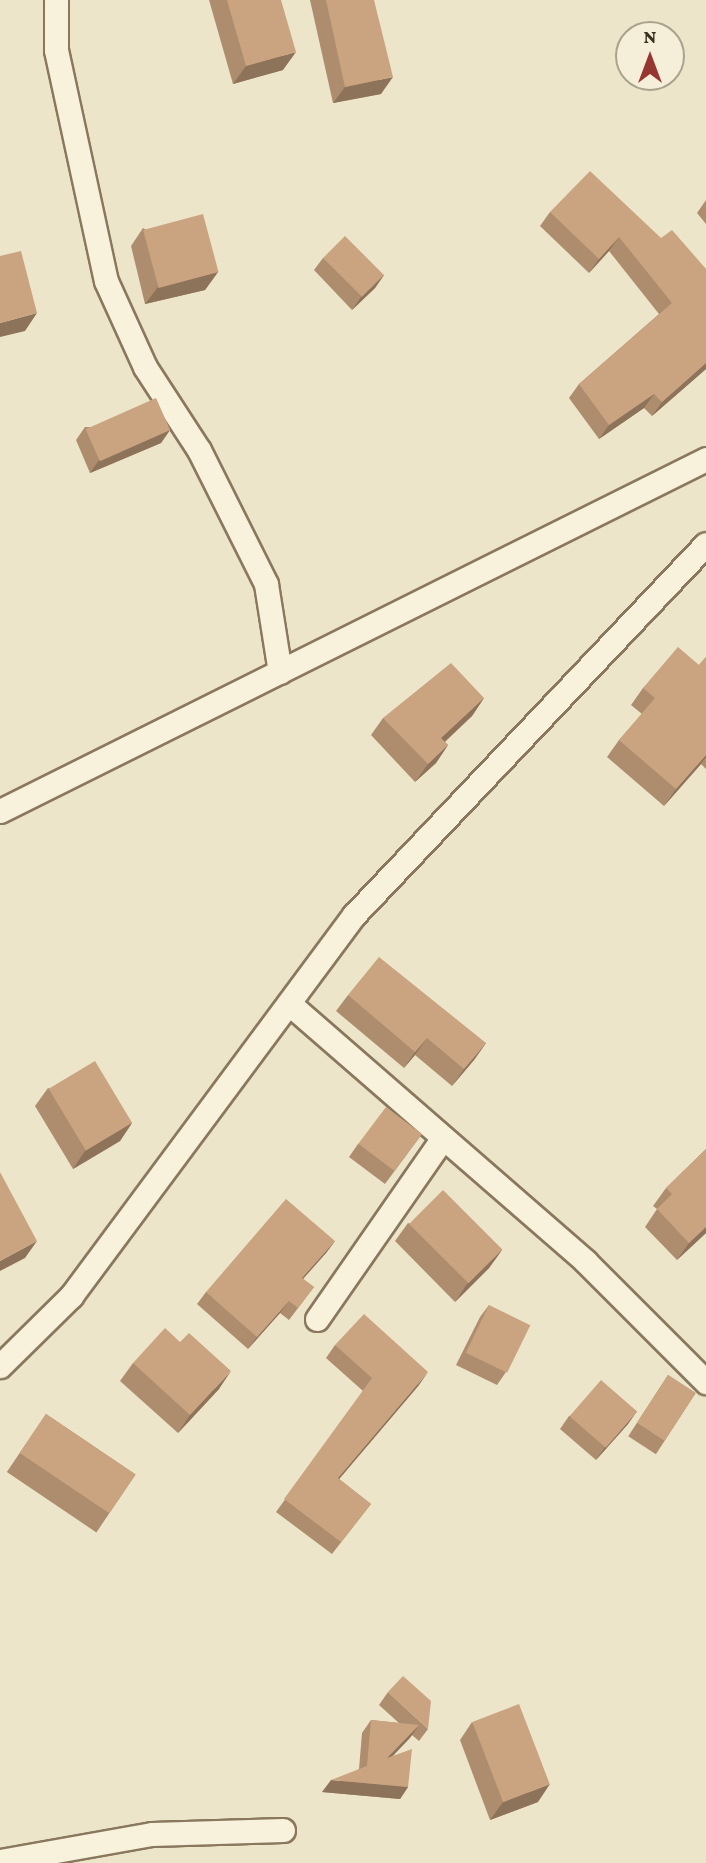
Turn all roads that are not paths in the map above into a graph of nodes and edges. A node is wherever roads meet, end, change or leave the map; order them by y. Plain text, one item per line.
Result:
1 (56, 0) edge
2 (706, 459) edge
3 (706, 544) edge
4 (280, 672) junction
5 (0, 811) edge
6 (292, 1006) junction
7 (442, 1139) junction
8 (317, 1319) dead end
9 (0, 1366) edge
10 (706, 1382) edge
11 (283, 1830) dead end
12 (0, 1861) edge

1 - 4 street
2 - 4 street
3 - 6 street
4 - 5 street
6 - 7 street
6 - 9 street
7 - 8 street
7 - 10 street
11 - 12 street

